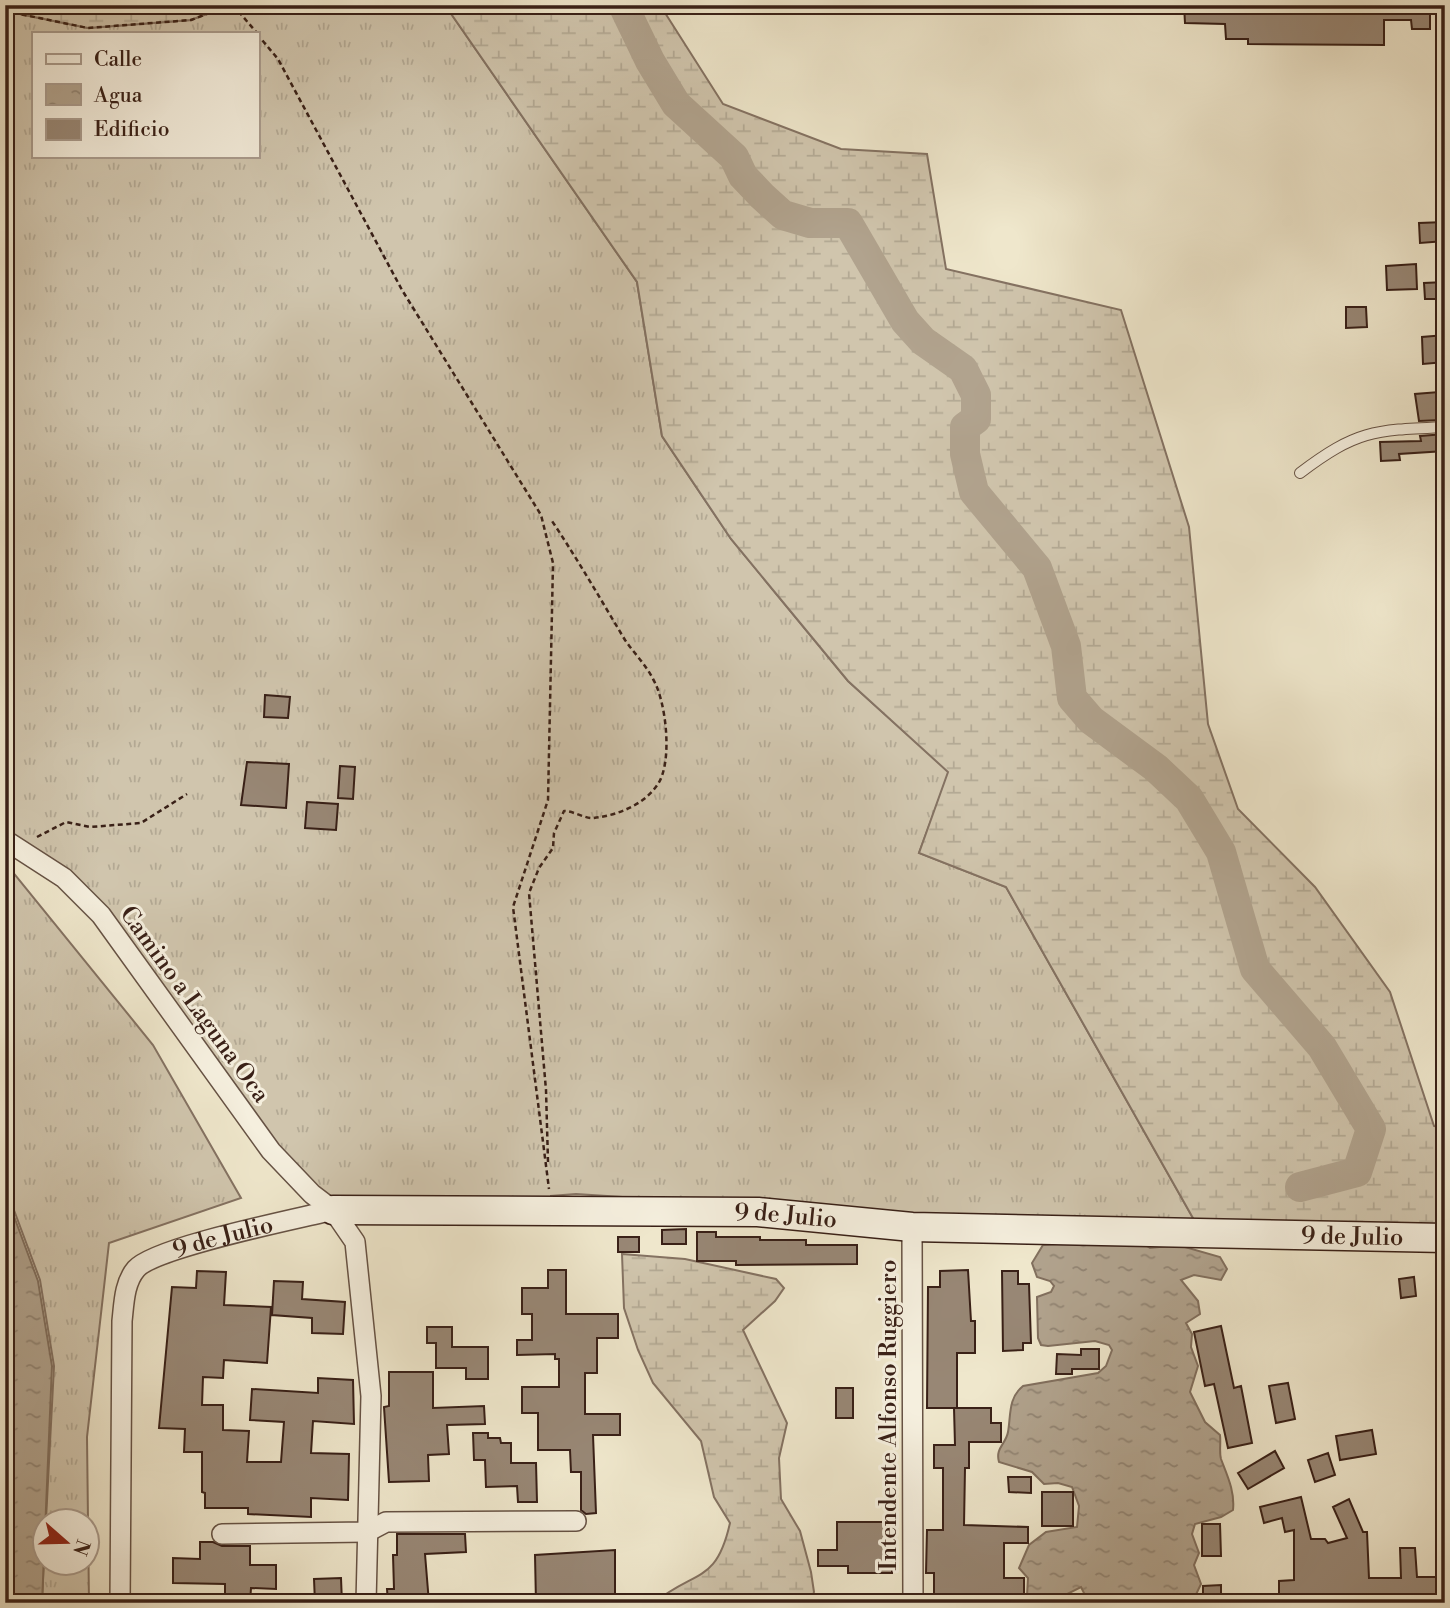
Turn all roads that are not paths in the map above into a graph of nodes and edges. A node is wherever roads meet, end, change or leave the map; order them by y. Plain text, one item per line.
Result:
1 (1445, 426) edge
2 (1300, 473) dead end
3 (5, 840) edge
4 (333, 1210) junction
5 (912, 1227) junction
6 (1445, 1238) edge
7 (576, 1521) dead end
8 (367, 1532) junction
9 (222, 1534) dead end
10 (120, 1603) edge
11 (366, 1603) edge
12 (913, 1603) edge

1 - 2 lane
3 - 4 street, Camino a Laguna Oca
4 - 5 main road, 9 de Julio
4 - 8 street, Camino a Laguna Oca
4 - 10 street, 9 de Julio
5 - 6 main road, 9 de Julio
5 - 12 street, Intendente Alfonso Ruggiero
7 - 8 street
8 - 9 street
8 - 11 street, Camino a Laguna Oca

